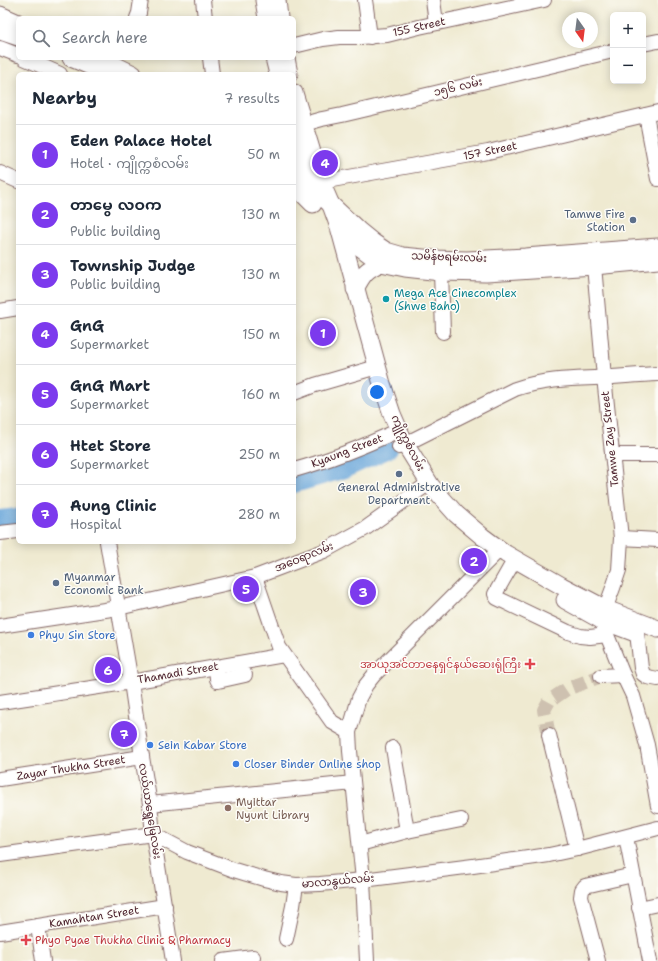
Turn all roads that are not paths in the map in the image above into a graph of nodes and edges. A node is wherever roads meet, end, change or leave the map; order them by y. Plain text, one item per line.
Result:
1 (142, 0) edge
2 (203, 0) edge
3 (264, 0) edge
4 (277, 0) edge
5 (365, 0) edge
6 (433, 0) edge
7 (544, 0) edge
8 (0, 15) edge
9 (138, 16) edge
10 (205, 16) edge
11 (267, 16) edge
12 (279, 16) edge
13 (16, 22) edge
14 (436, 23) junction
15 (0, 30) edge
16 (16, 37) edge
17 (370, 37) junction
18 (658, 41) edge
19 (646, 43) edge
20 (296, 46) edge
21 (0, 48) edge
22 (610, 52) edge
23 (16, 54) edge
24 (28, 60) edge
25 (80, 60) edge
26 (103, 60) edge
27 (210, 60) edge
28 (277, 66) edge
29 (114, 68) edge
30 (56, 72) edge
31 (127, 72) edge
32 (212, 72) edge
33 (286, 72) edge
34 (296, 107) edge
35 (652, 114) edge
36 (299, 129) edge
37 (296, 171) edge
38 (0, 173) edge
39 (658, 179) edge
40 (16, 180) edge
41 (317, 185) junction
42 (296, 188) edge
43 (328, 210) junction
44 (339, 228) junction
45 (658, 247) edge
46 (624, 256) junction
47 (658, 260) edge
48 (586, 262) junction
49 (381, 263) junction
50 (441, 272) junction
51 (355, 289) junction
52 (16, 308) edge
53 (0, 311) edge
54 (442, 332) dead end
55 (373, 368) junction
56 (658, 374) edge
57 (604, 377) junction
58 (296, 392) edge
59 (399, 439) junction
60 (612, 455) junction
61 (658, 455) edge
62 (296, 469) edge
63 (426, 486) junction
64 (16, 531) edge
65 (0, 533) edge
66 (621, 538) junction
67 (658, 540) edge
68 (107, 544) edge
69 (498, 552) junction
70 (513, 562) junction
71 (256, 576) junction
72 (118, 608) junction
73 (604, 622) junction
74 (0, 626) edge
75 (639, 628) junction
76 (658, 628) edge
77 (658, 639) edge
78 (284, 654) junction
79 (216, 667) junction
80 (246, 675) dead end
81 (623, 675) junction
82 (601, 676) tunnel mouth
83 (658, 679) edge
84 (131, 682) junction
85 (0, 702) edge
86 (349, 732) junction
87 (549, 735) tunnel mouth
88 (393, 748) dead end
89 (142, 756) junction
90 (0, 780) edge
91 (353, 783) junction
92 (150, 804) junction
93 (658, 806) edge
94 (461, 820) dead end
95 (658, 828) edge
96 (407, 831) junction
97 (153, 834) junction
98 (626, 837) junction
99 (360, 844) junction
100 (577, 849) junction
101 (0, 855) edge
102 (633, 875) junction
103 (363, 880) junction
104 (296, 885) junction
105 (658, 904) edge
106 (165, 906) junction
107 (639, 908) junction
108 (38, 926) junction
109 (0, 932) edge
110 (286, 939) dead end
111 (253, 957) dead end
112 (652, 957) edge
113 (43, 961) edge
114 (173, 961) edge
115 (223, 961) edge
116 (367, 961) edge
117 (598, 961) edge

1 - 9 street
2 - 10 street
3 - 11 main road
4 - 12 main road
5 - 17 street
6 - 14 street
7 - 14 street, 155 Street
8 - 13 main road
14 - 17 street, 155 Street
15 - 16 main road
17 - 20 street, 155 Street
18 - 19 street
21 - 23 street
22 - 36 street, ၁၅၆ လမ်း
24 - 30 street
25 - 29 main road
26 - 29 main road
27 - 32 street
28 - 33 main road
29 - 31 main road
34 - 36 main road, ကျိုက္ကစံလမ်း
35 - 39 street
35 - 41 street, 157 Street
36 - 41 main road, ကျိုက္ကစံလမ်း
37 - 41 main road
38 - 40 street
41 - 43 main road, ကျိုက္ကစံလမ်း
42 - 43 main road, သမိန်ဗရမ်းလမ်း
43 - 44 main road, သမိန်ဗရမ်းလမ်း
43 - 48 main road, သမိန်ဗရမ်းလမ်း
43 - 55 main road, ကျိုက္ကစံလမ်း
44 - 49 main road, သမိန်ဗရမ်းလမ်း
44 - 51 main road, ကျိုက္ကစံလမ်း
45 - 46 main road, သမိန်ဗရမ်းလမ်း
46 - 47 main road, သမိန်ဗရမ်းလမ်း
46 - 48 main road, သမိန်ဗရမ်းလမ်း
48 - 50 main road, သမိန်ဗရမ်းလမ်း
48 - 57 street, Tamwe Zay Street
49 - 50 main road, သမိန်ဗရမ်းလမ်း
49 - 51 main road
50 - 54 street
51 - 55 main road, ကျိုက္ကစံလမ်း
52 - 53 street
55 - 58 street
55 - 59 main road, ကျိုက္ကစံလမ်း
56 - 57 street, Kyaung Street
57 - 59 street, Kyaung Street
57 - 60 street, Tamwe Zay Street
59 - 62 street, Kyaung Street
59 - 63 main road, ကျိုက္ကစံလမ်း
60 - 61 street
60 - 66 street, Tamwe Zay Street
63 - 69 main road, ကျိုက္ကစံလမ်း
63 - 71 street, အဝေရာလမ်း
64 - 65 street
66 - 67 street
66 - 73 street, Tamwe Zay Street
68 - 72 street, လယ်ယာရွှေမြေလမ်း
69 - 70 main road, ကျိုက္ကစံလမ်း
69 - 86 street
70 - 73 main road, ကျိုက္ကစံလမ်း
70 - 73 street
71 - 72 street, အဝေရာလမ်း
71 - 78 street
72 - 74 street, အဝေရာလမ်း
72 - 84 street, လယ်ယာရွှေမြေလမ်း
73 - 75 main road, ကျိုက္ကစံလမ်း
73 - 81 street
75 - 76 main road, ကျိုက္ကစံလမ်း
75 - 77 main road, ကျိုက္ကစံလမ်း
75 - 83 street
78 - 79 street, Thamadi Street
78 - 86 street
79 - 80 street
79 - 84 street, Thamadi Street
81 - 82 street
81 - 93 street
84 - 85 street, Thamadi Street
84 - 89 street, လယ်ယာရွှေမြေလမ်း
86 - 91 street
87 - 100 street
88 - 96 street
89 - 90 street, Zayar Thukha Street
89 - 92 street, လယ်ယာရွှေမြေလမ်း
91 - 92 street
91 - 99 street
92 - 97 street, လယ်ယာရွှေမြေလမ်း
94 - 96 street
95 - 98 street, မာလာနွယ်လမ်း
96 - 99 street
97 - 101 street
97 - 104 street, မာလာနွယ်လမ်း
97 - 106 street, လယ်ယာရွှေမြေလမ်း
98 - 100 street, မာလာနွယ်လမ်း
98 - 102 street
99 - 103 street
100 - 103 street, မာလာနွယ်လမ်း
102 - 107 street
102 - 117 street
103 - 104 street, မာလာနွယ်လမ်း
103 - 116 street
104 - 110 street
105 - 107 street
106 - 108 street, Kamahtan Street
106 - 114 street, လယ်ယာရွှေမြေလမ်း
107 - 112 street
108 - 109 street, Kamahtan Street
108 - 113 street
111 - 115 street

